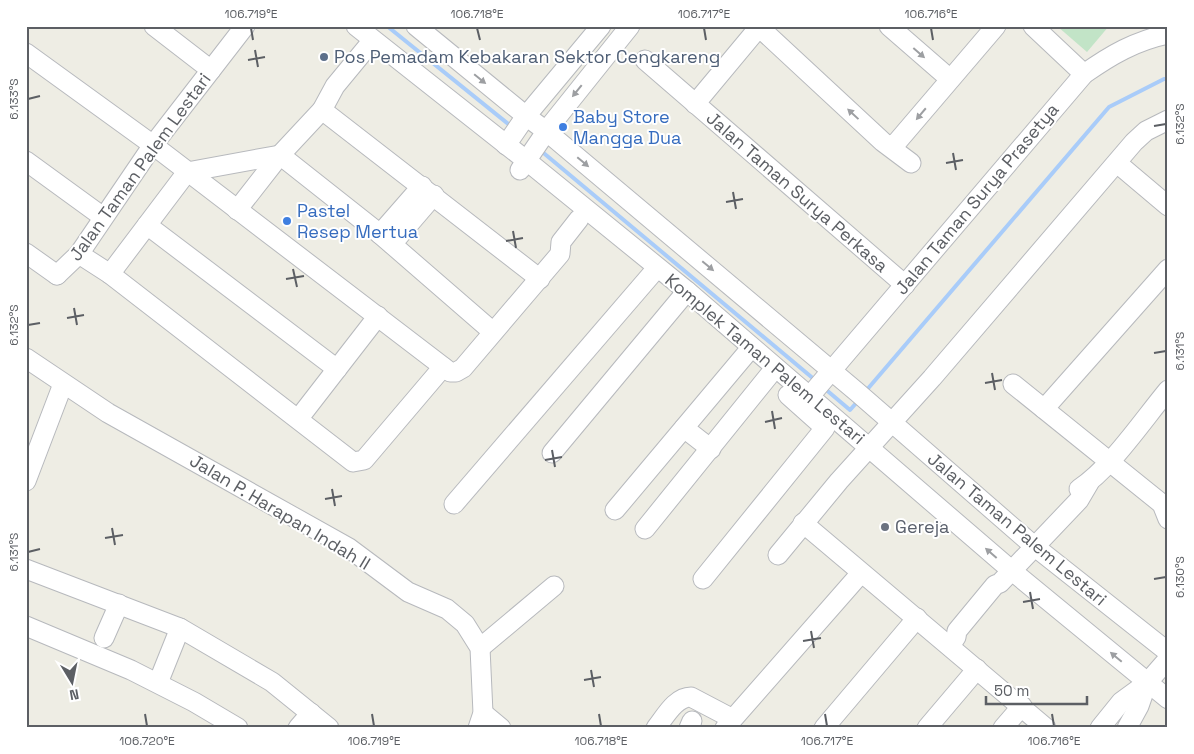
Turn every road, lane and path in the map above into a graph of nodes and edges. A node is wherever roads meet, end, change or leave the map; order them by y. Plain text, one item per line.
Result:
1 (154, 26) edge
2 (244, 26) edge
3 (356, 26) edge
4 (416, 26) edge
5 (601, 26) edge
6 (889, 26) edge
7 (996, 26) edge
8 (1033, 26) edge
9 (760, 27) edge
10 (624, 33) edge
11 (1168, 34) edge
12 (370, 43) junction
13 (26, 53) edge
14 (645, 60) dead end
15 (212, 70) junction
16 (1084, 74) junction
17 (950, 79) junction
18 (695, 104) junction
19 (322, 110) junction
20 (523, 120) junction
21 (1168, 120) edge
22 (508, 143) junction
23 (152, 145) junction
24 (890, 146) junction
25 (533, 151) junction
26 (280, 155) junction
27 (26, 160) edge
28 (910, 163) dead end
29 (1117, 163) junction
30 (187, 172) junction
31 (428, 190) junction
32 (1168, 206) edge
33 (237, 210) junction
34 (103, 217) junction
35 (579, 219) junction
36 (147, 226) junction
37 (386, 239) junction
38 (26, 253) edge
39 (78, 254) junction
40 (26, 267) edge
41 (654, 272) junction
42 (1166, 273) edge
43 (110, 274) junction
44 (57, 275) junction
45 (540, 279) junction
46 (904, 285) junction
47 (686, 291) junction
48 (378, 316) junction
49 (493, 332) junction
50 (750, 348) junction
51 (26, 358) edge
52 (443, 367) junction
53 (337, 369) junction
54 (772, 373) junction
55 (63, 384) junction
56 (821, 384) junction
57 (1013, 384) dead end
58 (1168, 390) edge
59 (864, 397) joint
60 (1044, 409) junction
61 (299, 418) junction
62 (892, 424) junction
63 (684, 428) junction
64 (869, 447) junction
65 (711, 449) junction
66 (552, 453) dead end
67 (1109, 461) junction
68 (26, 481) edge
69 (454, 504) dead end
70 (1166, 507) edge
71 (615, 510) dead end
72 (804, 523) junction
73 (645, 529) dead end
74 (1034, 546) junction
75 (778, 555) dead end
76 (27, 570) edge
77 (861, 573) junction
78 (1006, 576) junction
79 (703, 579) dead end
80 (554, 586) dead end
81 (119, 604) junction
82 (917, 618) junction
83 (26, 626) edge
84 (180, 628) junction
85 (104, 638) dead end
86 (953, 642) junction
87 (480, 648) junction
88 (1168, 652) edge
89 (1168, 659) edge
90 (977, 669) junction
91 (158, 683) junction
92 (1146, 683) junction
93 (1168, 699) edge
94 (1022, 706) junction
95 (311, 713) junction
96 (480, 721) edge
97 (728, 723) edge
98 (238, 728) edge
99 (298, 728) edge
100 (329, 728) edge
101 (501, 728) edge
102 (656, 728) edge
103 (824, 728) edge
104 (927, 728) edge
105 (1003, 728) edge
106 (1046, 728) edge
107 (1100, 728) edge
108 (1127, 728) edge

1 - 15 street
2 - 15 street, Jalan Taman Palem Lestari
3 - 12 street, Komplek Taman Palem Lestari
4 -> 20 street, Komplek Taman Palem Lestari
5 - 10 street
5 - 20 street
6 -> 17 street
7 - 17 street
8 - 16 street
9 - 18 street
24 -> 9 street
10 -> 25 street
11 - 16 street, Jalan Taman Surya Prasetya
12 - 19 street
12 - 22 street, Komplek Taman Palem Lestari
12 - 25 street
13 - 23 street
14 - 18 street, Jalan Taman Surya Perkasa
15 - 23 street, Jalan Taman Palem Lestari
16 - 46 street, Jalan Taman Surya Prasetya
17 -> 24 street
18 - 46 street, Jalan Taman Surya Perkasa
19 - 26 street
19 - 31 street
20 - 22 street
20 - 25 street, Komplek Taman Palem Lestari
21 - 29 street
22 - 25 street, Komplek Taman Palem Lestari
23 - 30 street
23 - 34 street, Jalan Taman Palem Lestari
24 - 28 street
25 - 35 street
25 - 41 street, Komplek Taman Palem Lestari
25 -> 56 street, Komplek Taman Palem Lestari
26 - 30 street
26 - 33 street
26 - 37 street
27 - 34 street
29 - 32 street
29 - 62 street
30 - 33 street
30 - 36 street
31 - 37 street
31 - 45 street
33 - 48 street
34 - 39 street, Jalan Taman Palem Lestari
35 - 41 street
35 - 45 street
36 - 43 street
36 - 53 street
37 - 49 street
38 - 44 street, Jalan Taman Palem Lestari
39 - 43 street
39 - 44 street, Jalan Taman Palem Lestari
40 - 44 street
41 - 47 street, Komplek Taman Palem Lestari
41 - 69 street
42 - 60 street
43 - 61 street
45 - 49 street
46 - 56 street, Jalan Taman Surya Prasetya
47 - 50 street, Komplek Taman Palem Lestari
47 - 66 street
48 - 52 street
48 - 53 street
49 - 52 street
50 - 54 street, Komplek Taman Palem Lestari
50 - 63 street
51 - 55 street, Jalan P. Harapan Indah II
52 - 61 street
53 - 61 street
54 - 56 street, Komplek Taman Palem Lestari
54 - 65 street
54 - 79 street
55 - 68 street
55 - 87 street, Jalan P. Harapan Indah II
56 - 59 street, Komplek Taman Palem Lestari
56 - 64 street, Komplek Taman Palem Lestari
57 - 60 street
58 - 67 street
59 - 62 street, Jalan Taman Palem Lestari
60 - 67 street
62 - 64 street
62 - 74 street, Jalan Taman Palem Lestari
63 - 65 street
63 - 71 street
64 - 72 street
78 -> 64 street, Komplek Taman Palem Lestari
65 - 73 street
67 - 70 street
67 - 74 street
72 - 75 street
72 - 77 street
74 - 78 street
74 - 88 street, Jalan Taman Palem Lestari
76 - 81 street
77 - 82 street
77 - 97 street
78 - 86 street
92 -> 78 street, Komplek Taman Palem Lestari
80 - 87 street
81 - 84 street
81 - 85 street
82 - 86 street
82 - 103 street
83 - 91 street
84 - 91 street
84 - 95 street
86 - 90 street
87 - 96 street, Jalan P. Harapan Indah II
89 - 92 street
90 - 94 street
90 - 104 street
91 - 98 street
92 - 93 street, Komplek Taman Palem Lestari
92 - 107 street
92 - 108 street
94 - 105 street
94 - 106 street
95 - 99 street
95 - 100 street
96 - 101 street
97 - 102 street

